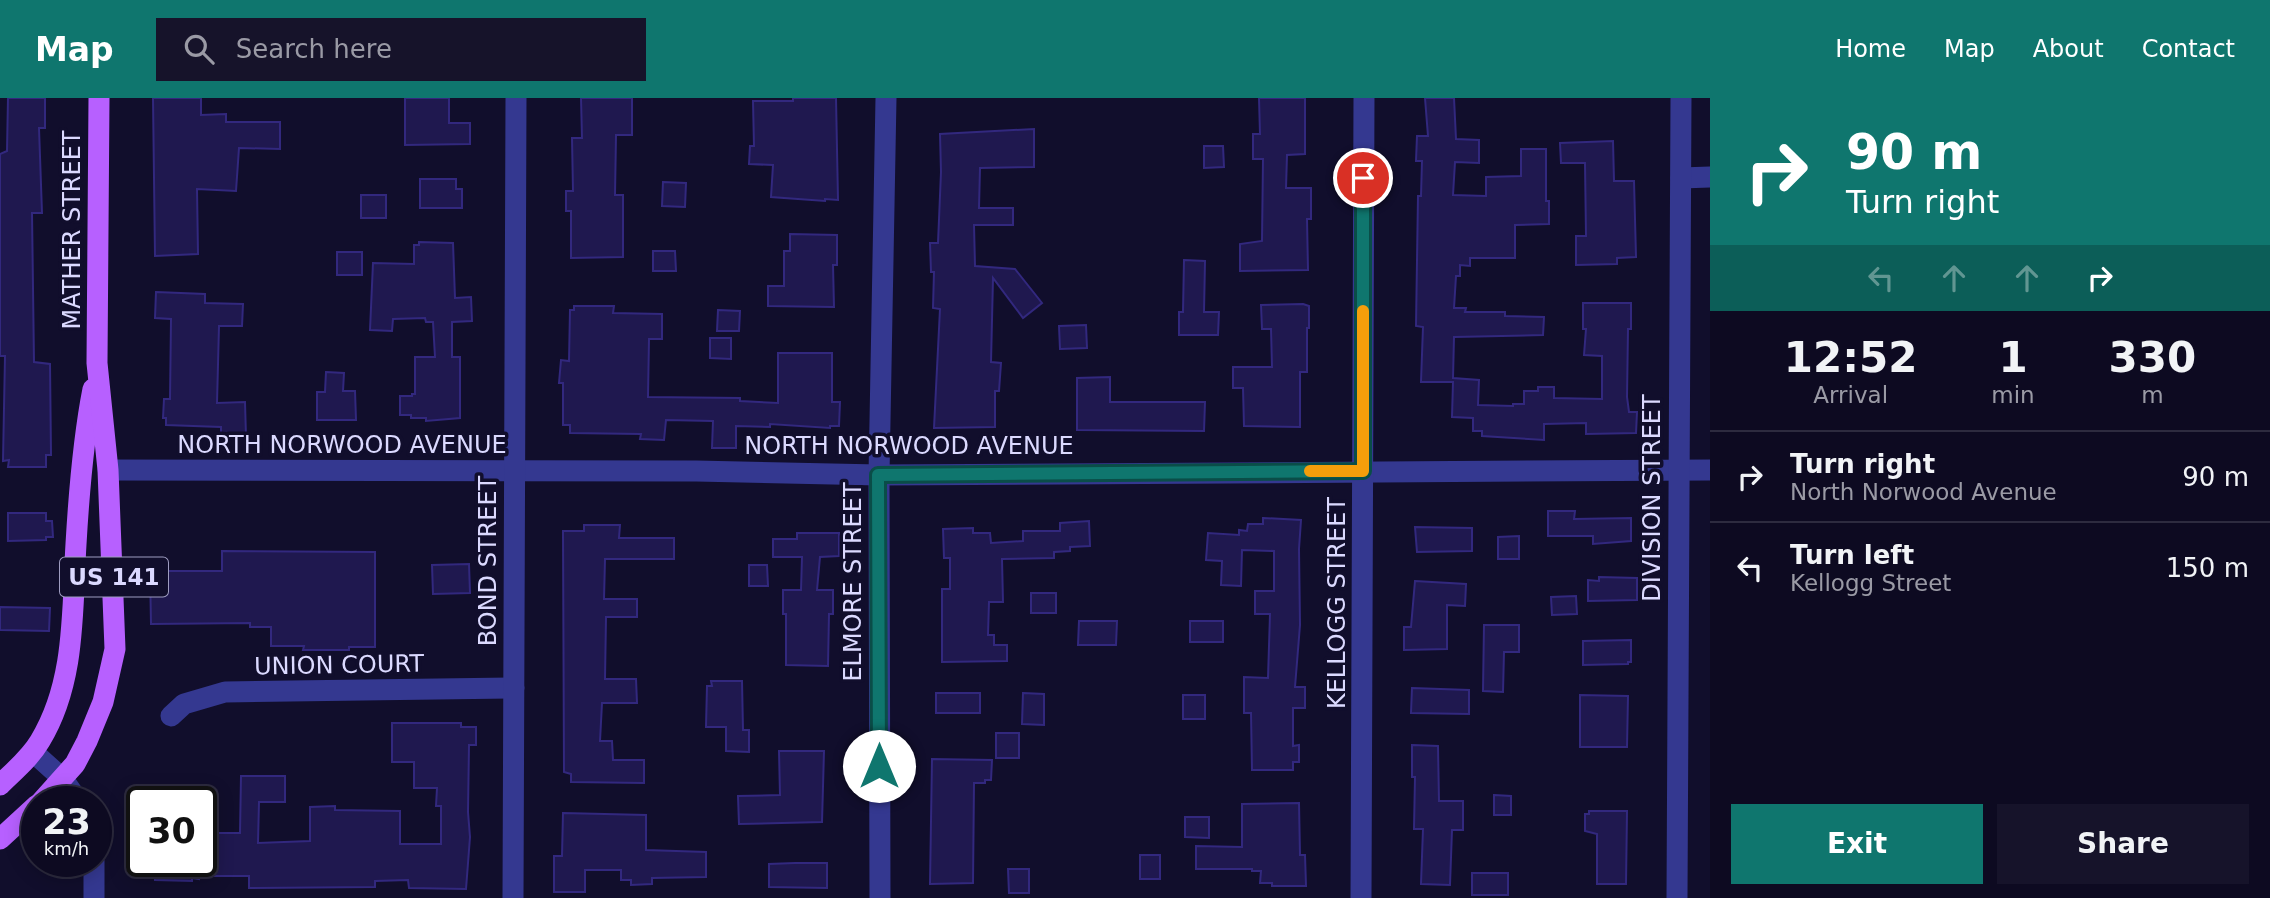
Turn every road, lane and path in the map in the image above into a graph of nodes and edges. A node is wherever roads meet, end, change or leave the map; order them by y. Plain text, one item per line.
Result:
1 (99, 98) edge
2 (516, 98) edge
3 (886, 98) edge
4 (1364, 98) edge
5 (1681, 98) edge
6 (1710, 177) edge
7 (1681, 178) junction
8 (97, 363) junction
9 (108, 470) junction
10 (1678, 470) junction
11 (1710, 470) edge
12 (1363, 471) junction
13 (514, 472) junction
14 (878, 475) junction
15 (514, 688) junction
16 (171, 716) dead end
17 (33, 752) junction
18 (63, 779) junction
19 (0, 785) edge
20 (56, 786) edge
21 (68, 786) edge
22 (21, 820) edge
23 (0, 839) edge
24 (94, 877) edge
25 (94, 898) edge
26 (513, 898) edge
27 (880, 898) edge
28 (1361, 898) edge
29 (1677, 898) edge

1 - 8 main road, MATHER STREET / US 141
2 - 13 street, BOND STREET
3 - 14 street, ELMORE STREET
4 - 12 street, KELLOGG STREET
5 - 7 street, DIVISION STREET
6 - 7 street
7 - 10 street, DIVISION STREET
8 - 9 main road, MATHER STREET / US 141
8 - 17 main road, MATHER STREET / US 141
9 - 13 street, NORTH NORWOOD AVENUE
9 - 18 main road, MATHER STREET / US 141
10 - 11 street, NORTH NORWOOD AVENUE
10 - 12 street, NORTH NORWOOD AVENUE
10 - 29 street, DIVISION STREET
12 - 14 street, NORTH NORWOOD AVENUE
12 - 28 street, KELLOGG STREET
13 - 14 street, NORTH NORWOOD AVENUE
13 - 15 street, BOND STREET
14 - 27 street, ELMORE STREET
15 - 16 street, UNION COURT
15 - 26 street, BOND STREET
17 - 18 street
17 - 19 main road, US 141
18 - 20 main road, US 141
18 - 21 street
22 - 23 main road
24 - 25 street

